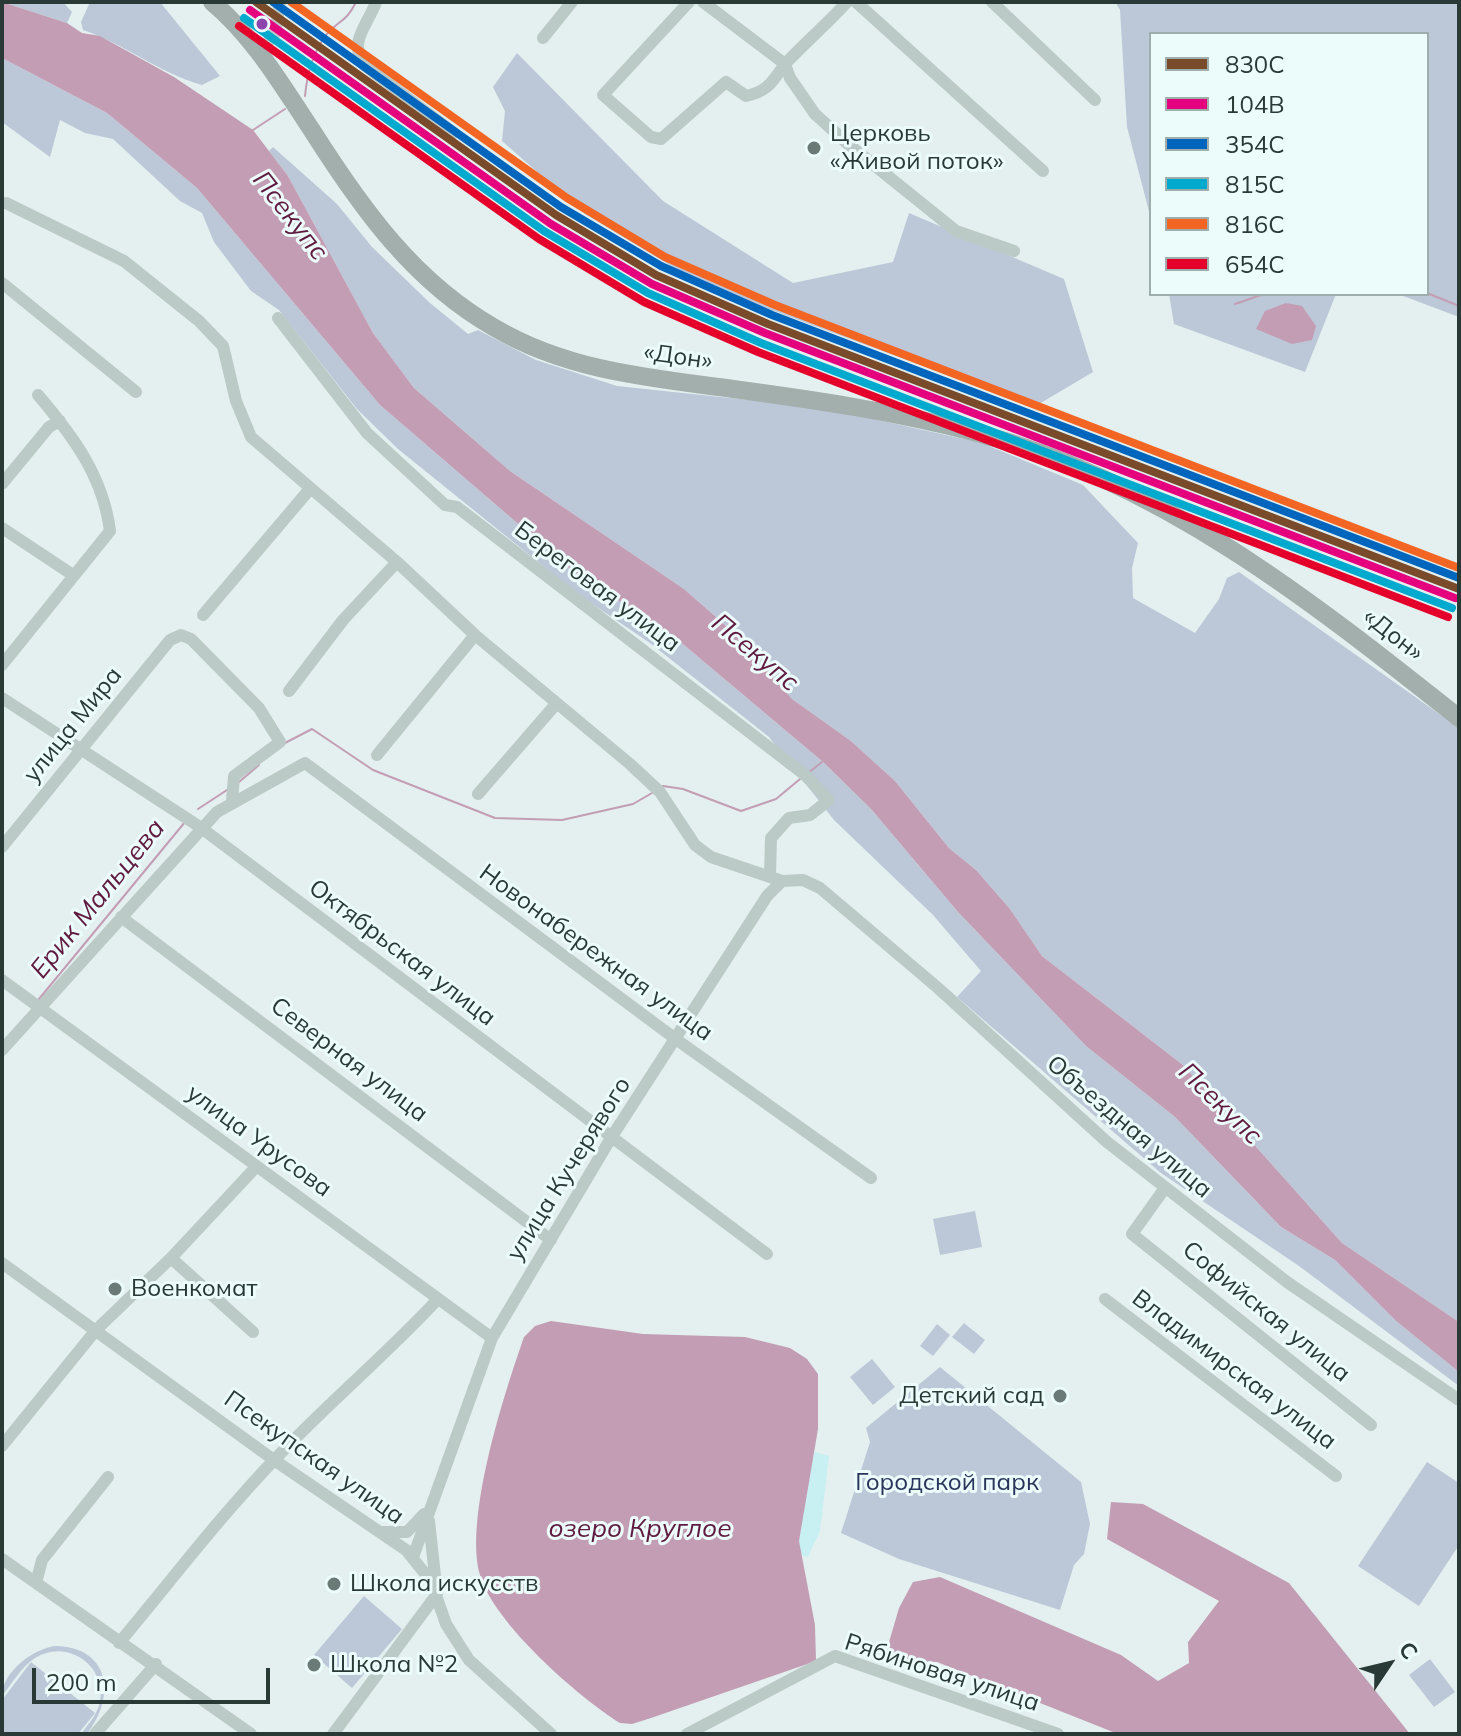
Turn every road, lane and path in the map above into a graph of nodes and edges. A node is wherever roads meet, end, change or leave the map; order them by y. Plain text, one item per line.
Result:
1 (212, 2) edge
2 (280, 2) edge
3 (376, 2) edge
4 (572, 2) edge
5 (689, 2) edge
6 (703, 2) edge
7 (847, 2) edge
8 (856, 2) edge
9 (992, 2) edge
10 (543, 38) dead end
11 (259, 54) junction
12 (785, 64) junction
13 (1095, 100) dead end
14 (454, 133) dead end
15 (1043, 171) dead end
16 (6, 203) dead end
17 (1014, 251) dead end
18 (7, 287) edge
19 (2, 303) edge
20 (278, 318) dead end
21 (136, 392) dead end
22 (38, 395) dead end
23 (60, 421) junction
24 (2, 484) edge
25 (309, 490) junction
26 (2, 528) edge
27 (397, 562) junction
28 (73, 575) junction
29 (203, 615) dead end
30 (475, 635) junction
31 (2, 665) edge
32 (289, 691) dead end
33 (2, 698) edge
34 (556, 704) junction
35 (1459, 717) edge
36 (82, 749) junction
37 (377, 755) dead end
38 (478, 794) dead end
39 (232, 801) junction
40 (200, 827) junction
41 (2, 847) edge
42 (776, 879) junction
43 (121, 917) junction
44 (2, 980) edge
45 (42, 1008) junction
46 (677, 1040) junction
47 (2, 1050) edge
48 (611, 1138) junction
49 (256, 1167) junction
50 (871, 1178) dead end
51 (1165, 1188) junction
52 (551, 1240) junction
53 (767, 1254) dead end
54 (171, 1258) junction
55 (2, 1263) edge
56 (438, 1299) junction
57 (1105, 1299) dead end
58 (96, 1330) junction
59 (253, 1332) dead end
60 (492, 1338) junction
61 (1459, 1400) edge
62 (1371, 1425) dead end
63 (2, 1446) edge
64 (274, 1460) junction
65 (1336, 1476) dead end
66 (108, 1477) dead end
67 (430, 1507) junction
68 (381, 1532) junction
69 (413, 1557) junction
70 (2, 1559) edge
71 (36, 1583) junction
72 (437, 1594) junction
73 (119, 1643) junction
74 (156, 1664) junction
75 (95, 1734) edge
76 (251, 1734) edge
77 (333, 1734) edge
78 (551, 1734) edge
79 (687, 1734) edge
80 (1058, 1734) edge

1 - 11 highway, «Дон»
2 - 11 street
3 - 14 street
4 - 10 street
5 - 12 street
6 - 12 street
7 - 12 street
8 - 15 street
9 - 13 street
11 - 35 highway, «Дон»
12 - 17 street
16 - 25 street, Объездная улица
18 - 19 street
18 - 21 street
20 - 42 street, Береговая улица
22 - 23 street
23 - 24 street
23 - 28 street
25 - 27 street, Объездная улица
25 - 29 street
26 - 28 street
27 - 30 street, Объездная улица
27 - 32 street
28 - 31 street
30 - 34 street, Объездная улица
30 - 37 street
33 - 36 street, Октябрьская улица
34 - 38 street
34 - 42 street, Объездная улица
36 - 39 street, улица Мира
36 - 40 street, Октябрьская улица
36 - 41 street, улица Мира
39 - 40 street
39 - 46 street, Новонабережная улица
40 - 43 street
40 - 48 street, Октябрьская улица
42 - 46 street, улица Кучерявого
42 - 51 street, Объездная улица
43 - 45 street
43 - 52 street, Северная улица
44 - 45 street, улица Урусова
45 - 47 street
45 - 49 street, улица Урусова
46 - 48 street, улица Кучерявого
46 - 50 street, Новонабережная улица
48 - 52 street, улица Кучерявого
48 - 53 street, Октябрьская улица
49 - 54 street
49 - 56 street, улица Урусова
51 - 61 street, Объездная улица
51 - 62 street, Софийская улица
52 - 60 street, улица Кучерявого
54 - 58 street
54 - 59 street
55 - 58 street, Псекупская улица
56 - 60 street, улица Урусова
56 - 64 street
57 - 65 street, Владимирская улица
58 - 63 street
58 - 64 street, Псекупская улица
60 - 67 street, улица Кучерявого
64 - 68 street, Псекупская улица
64 - 73 street
66 - 71 street
67 - 68 street, улица Кучерявого
67 - 69 street, улица Кучерявого
67 - 72 street, улица Кучерявого
68 - 69 street, Псекупская улица
69 - 72 street, Псекупская улица
70 - 71 street
71 - 73 street
72 - 77 street
72 - 78 street, Псекупская улица
73 - 74 street
74 - 75 street
74 - 76 street
79 - 80 street, Рябиновая улица

